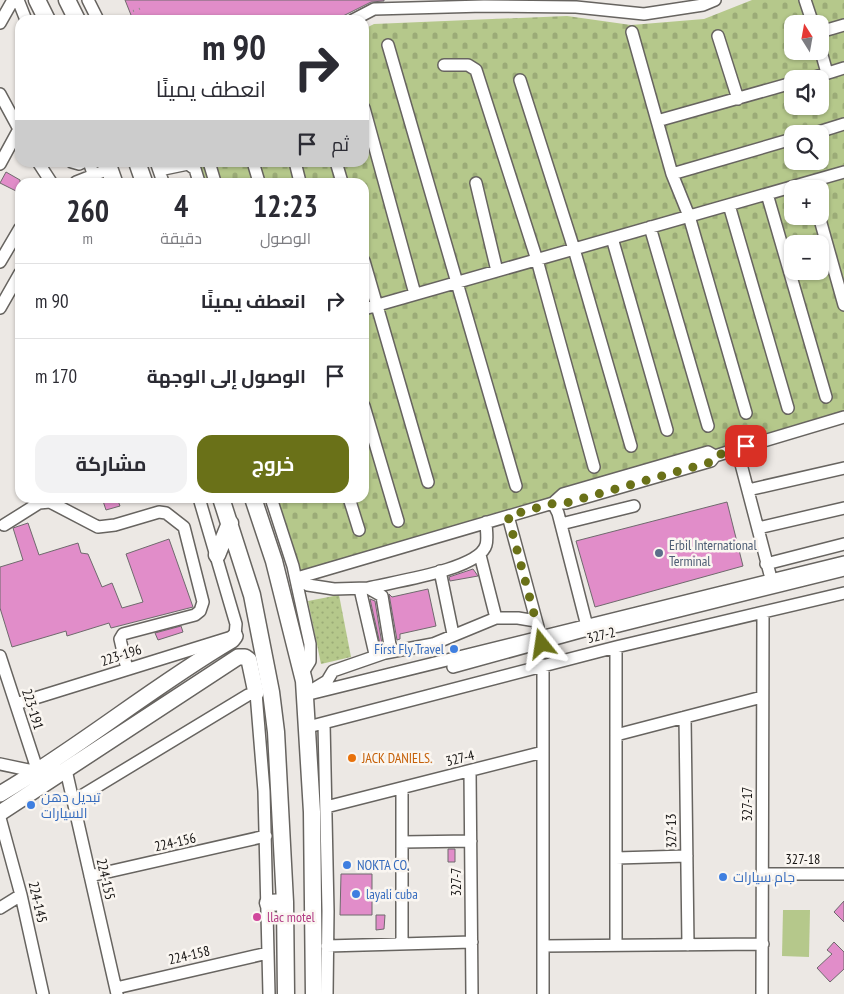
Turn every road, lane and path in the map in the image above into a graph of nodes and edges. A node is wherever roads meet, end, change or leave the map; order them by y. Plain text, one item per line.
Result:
1 (14, 0) edge
2 (18, 0) edge
3 (37, 0) edge
4 (67, 0) edge
5 (88, 0) edge
6 (714, 0) edge
7 (805, 0) edge
8 (139, 9) dead end
9 (133, 11) dead end
10 (24, 15) edge
11 (44, 15) edge
12 (74, 15) edge
13 (96, 15) edge
14 (363, 15) edge
15 (809, 15) edge
16 (0, 23) edge
17 (844, 25) edge
18 (829, 29) edge
19 (632, 32) dead end
20 (718, 36) dead end
21 (388, 45) dead end
22 (444, 65) dead end
23 (844, 68) edge
24 (829, 72) edge
25 (520, 80) dead end
26 (784, 86) edge
27 (0, 94) edge
28 (738, 99) junction
29 (15, 121) edge
30 (657, 122) junction
31 (844, 124) edge
32 (369, 126) edge
33 (829, 129) edge
34 (15, 138) edge
35 (784, 141) edge
36 (0, 164) edge
37 (192, 167) edge
38 (101, 172) edge
39 (844, 172) edge
40 (672, 174) junction
41 (86, 178) edge
42 (198, 178) edge
43 (823, 180) edge
44 (476, 183) dead end
45 (784, 190) edge
46 (767, 194) junction
47 (729, 205) junction
48 (689, 216) junction
49 (822, 225) edge
50 (650, 227) junction
51 (15, 236) edge
52 (612, 238) junction
53 (574, 249) junction
54 (537, 260) junction
55 (0, 262) edge
56 (497, 271) junction
57 (369, 280) edge
58 (15, 282) edge
59 (457, 282) junction
60 (415, 294) junction
61 (376, 306) junction
62 (844, 306) edge
63 (0, 308) edge
64 (369, 308) edge
65 (826, 396) dead end
66 (788, 408) dead end
67 (746, 413) dead end
68 (844, 417) edge
69 (369, 423) edge
70 (708, 426) dead end
71 (667, 430) dead end
72 (631, 446) dead end
73 (737, 449) junction
74 (594, 467) dead end
75 (844, 468) edge
76 (428, 482) dead end
77 (516, 486) dead end
78 (748, 490) junction
79 (39, 503) edge
80 (52, 503) edge
81 (201, 503) edge
82 (223, 503) edge
83 (256, 503) edge
84 (273, 503) edge
85 (351, 503) edge
86 (553, 503) junction
87 (634, 506) dead end
88 (844, 508) edge
89 (508, 516) junction
90 (398, 521) dead end
91 (486, 522) junction
92 (230, 523) junction
93 (561, 524) junction
94 (4, 525) dead end
95 (758, 528) junction
96 (359, 530) dead end
97 (844, 544) edge
98 (218, 555) junction
99 (480, 555) junction
100 (844, 562) edge
101 (766, 564) junction
102 (844, 570) edge
103 (440, 571) junction
104 (296, 578) junction
105 (773, 584) junction
106 (364, 589) junction
107 (844, 593) edge
108 (763, 613) junction
109 (496, 618) junction
110 (536, 621) junction
111 (587, 628) junction
112 (453, 634) junction
113 (235, 636) junction
114 (541, 640) junction
115 (616, 647) junction
116 (380, 653) junction
117 (0, 656) edge
118 (543, 665) junction
119 (127, 669) junction
120 (302, 674) junction
121 (6, 689) edge
122 (264, 692) junction
123 (762, 697) junction
124 (305, 698) junction
125 (16, 704) junction
126 (685, 717) junction
127 (324, 723) junction
128 (308, 727) junction
129 (110, 731) junction
130 (616, 735) junction
131 (543, 752) junction
132 (0, 764) edge
133 (66, 770) junction
134 (470, 771) junction
135 (38, 772) junction
136 (402, 788) junction
137 (0, 794) edge
138 (73, 801) junction
139 (326, 807) junction
140 (0, 812) edge
141 (0, 818) edge
142 (266, 836) junction
143 (471, 841) junction
144 (402, 842) junction
145 (687, 856) junction
146 (616, 858) junction
147 (762, 874) junction
148 (844, 874) edge
149 (90, 876) junction
150 (314, 891) junction
151 (21, 895) junction
152 (285, 902) junction
153 (268, 903) junction
154 (0, 908) edge
155 (328, 910) junction
156 (472, 942) junction
157 (402, 944) junction
158 (688, 944) junction
159 (763, 944) junction
160 (616, 945) junction
161 (327, 946) junction
162 (543, 946) junction
163 (268, 953) junction
164 (116, 991) edge
165 (43, 994) edge
166 (269, 994) edge
167 (286, 994) edge
168 (314, 994) edge
169 (327, 994) edge
170 (472, 994) edge
171 (543, 994) edge
172 (762, 994) edge

1 - 16 street
2 - 10 street
3 - 11 highway
4 - 12 highway
5 - 13 street
6 - 14 street
7 - 15 street
8 - 9 path
17 - 18 street
19 - 30 street
20 - 28 street
21 - 59 street
22 - 54 street
23 - 24 street
25 - 53 street
26 - 28 street
27 - 29 street
28 - 30 street
30 - 40 street
31 - 33 street
32 - 60 street
34 - 36 street
35 - 40 street
37 - 42 street
38 - 41 street
39 - 43 street
40 - 48 street
44 - 56 street
45 - 46 street
46 - 47 street
46 - 65 street
47 - 48 street
47 - 66 street
48 - 50 street
48 - 67 street
49 - 62 street
50 - 52 street
50 - 70 street
51 - 55 street
52 - 53 street
52 - 71 street
53 - 54 street
53 - 72 street
54 - 56 street
54 - 74 street
56 - 59 street
57 - 61 street
58 - 63 street
59 - 60 street
59 - 77 street
60 - 61 street
61 - 64 street
61 - 76 street
68 - 73 street
69 - 90 street
73 - 78 street
73 - 86 street
75 - 78 street
78 - 95 street
79 - 94 street
80 - 119 street
81 - 98 street
82 - 92 highway
83 - 120 highway
84 - 104 street
85 - 96 street
86 - 89 street
86 - 93 street
87 - 93 street
88 - 95 street
89 - 91 street
89 - 110 street
91 - 99 street
91 - 104 street
92 - 98 highway
92 - 122 highway
93 - 111 street
95 - 101 street
97 - 101 street
98 - 113 street
99 - 103 street
99 - 109 street
100 - 105 street
101 - 105 street
102 - 105 street
103 - 106 street
103 - 112 street
104 - 106 street
104 - 120 street
105 - 111 street
106 - 116 street
106 - 116 street
107 - 108 street, 327-2
108 - 115 street, 327-2
108 - 123 street, 327-17
109 - 110 street
109 - 112 street
110 - 114 street
111 - 114 street
112 - 116 street
113 - 119 street, 223-196
113 - 129 main road
114 - 124 street
115 - 118 street, 327-2
115 - 130 street
116 - 124 street
117 - 121 street, 223-191
118 - 127 street, 327-2
118 - 131 street
119 - 125 street, 223-196
120 - 124 highway
121 - 125 street, 223-191
122 - 129 main road
122 - 138 street
122 - 142 street
122 - 152 highway
123 - 126 street
123 - 147 street, 327-17
124 - 128 highway
125 - 135 street, 223-191
126 - 130 street
126 - 145 street, 327-13
127 - 128 street, 327-2
127 - 139 street
128 - 150 highway
129 - 133 main road
129 - 135 main road
130 - 146 street
131 - 134 street, 327-4
131 - 162 street
132 - 135 street
133 - 138 street, 224-155
133 - 140 main road
134 - 136 street, 327-4
134 - 143 street, 327-7
135 - 137 main road
136 - 139 street, 327-4
136 - 144 street
138 - 149 street, 224-155
139 - 155 street
141 - 151 street, 224-145
142 - 149 street, 224-156
142 - 153 street
143 - 144 street
143 - 156 street, 327-7
144 - 157 street
145 - 146 street
145 - 158 street, 327-13
146 - 160 street
147 - 148 street, 327-18
147 - 159 street, 327-17
149 - 164 street, 224-155
150 - 155 highway
150 - 168 highway
151 - 154 street
151 - 165 street, 224-145
152 - 153 highway
152 - 167 highway
153 - 163 street
155 - 161 street
156 - 157 street
156 - 170 street, 327-7
157 - 161 street
158 - 159 street
158 - 160 street
159 - 172 street, 327-17
160 - 162 street
161 - 169 street
162 - 171 street
163 - 164 street, 224-158
163 - 166 street

